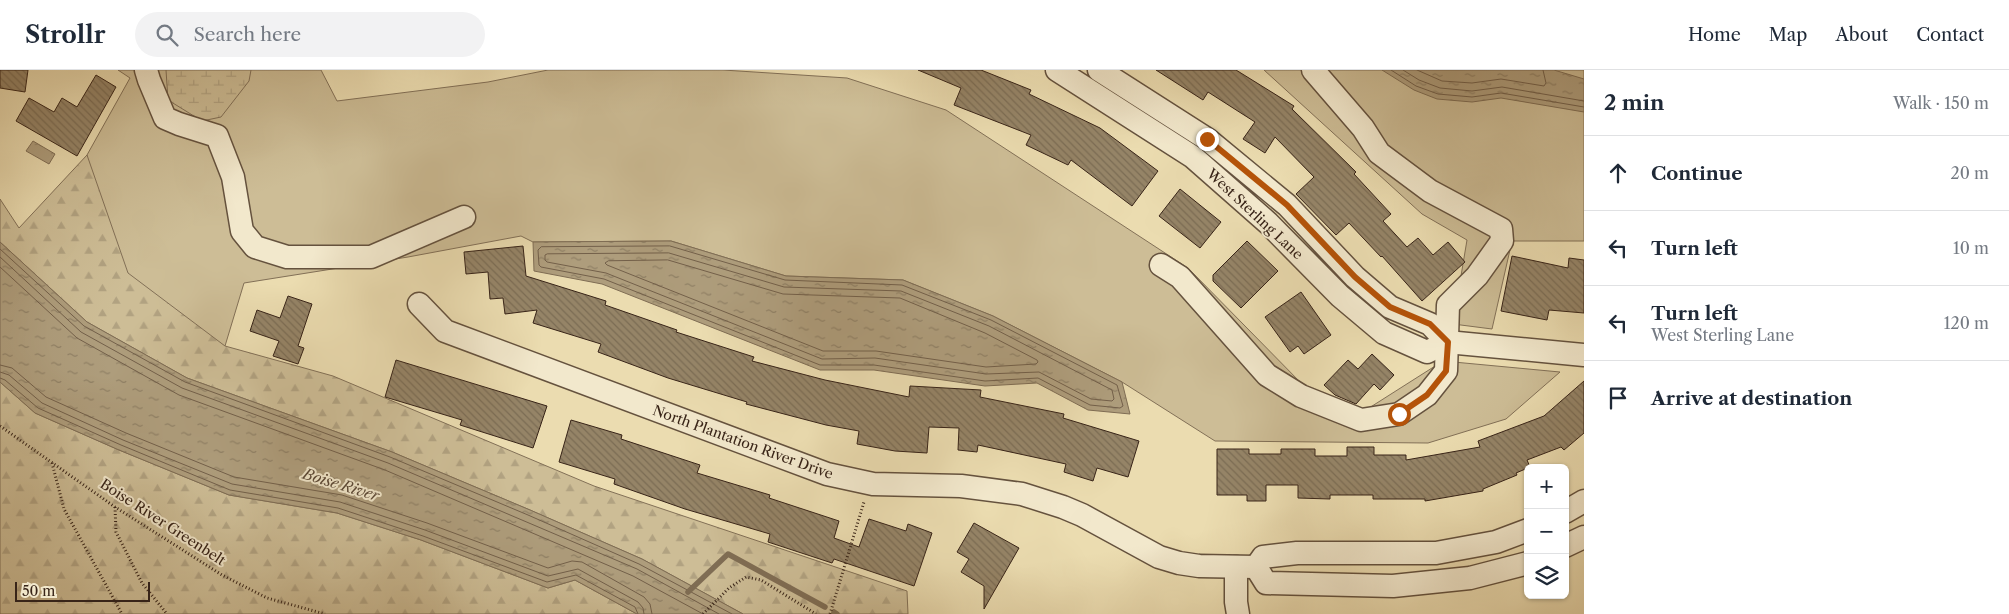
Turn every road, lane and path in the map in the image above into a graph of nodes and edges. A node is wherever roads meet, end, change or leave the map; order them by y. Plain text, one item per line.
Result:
1 (146, 70) edge
2 (1057, 70) edge
3 (1099, 70) edge
4 (1313, 70) edge
5 (464, 217) dead end
6 (1161, 265) dead end
7 (419, 304) dead end
8 (1448, 342) junction
9 (1584, 355) edge
10 (0, 426) edge
11 (52, 462) junction
12 (865, 499) dead end
13 (1584, 501) edge
14 (115, 506) junction
15 (1569, 510) edge
16 (1524, 532) edge
17 (1584, 537) edge
18 (1569, 544) edge
19 (1524, 564) edge
20 (1246, 567) junction
21 (122, 614) edge
22 (167, 614) edge
23 (325, 614) edge
24 (703, 614) edge
25 (816, 614) edge
26 (830, 614) edge
27 (1238, 614) edge

1 - 5 street
2 - 8 street, West Sterling Lane
3 - 8 street, West Sterling Lane
4 - 8 street
6 - 8 street
7 - 20 street, North Plantation River Drive
8 - 9 street, West Sterling Lane
10 - 11 path, Boise River Greenbelt
11 - 14 path, Boise River Greenbelt
11 - 21 path
12 - 26 path
13 - 15 street
14 - 22 path
14 - 23 path, Boise River Greenbelt
16 - 20 street
17 - 18 street
19 - 20 street
20 - 27 street
24 - 25 path

